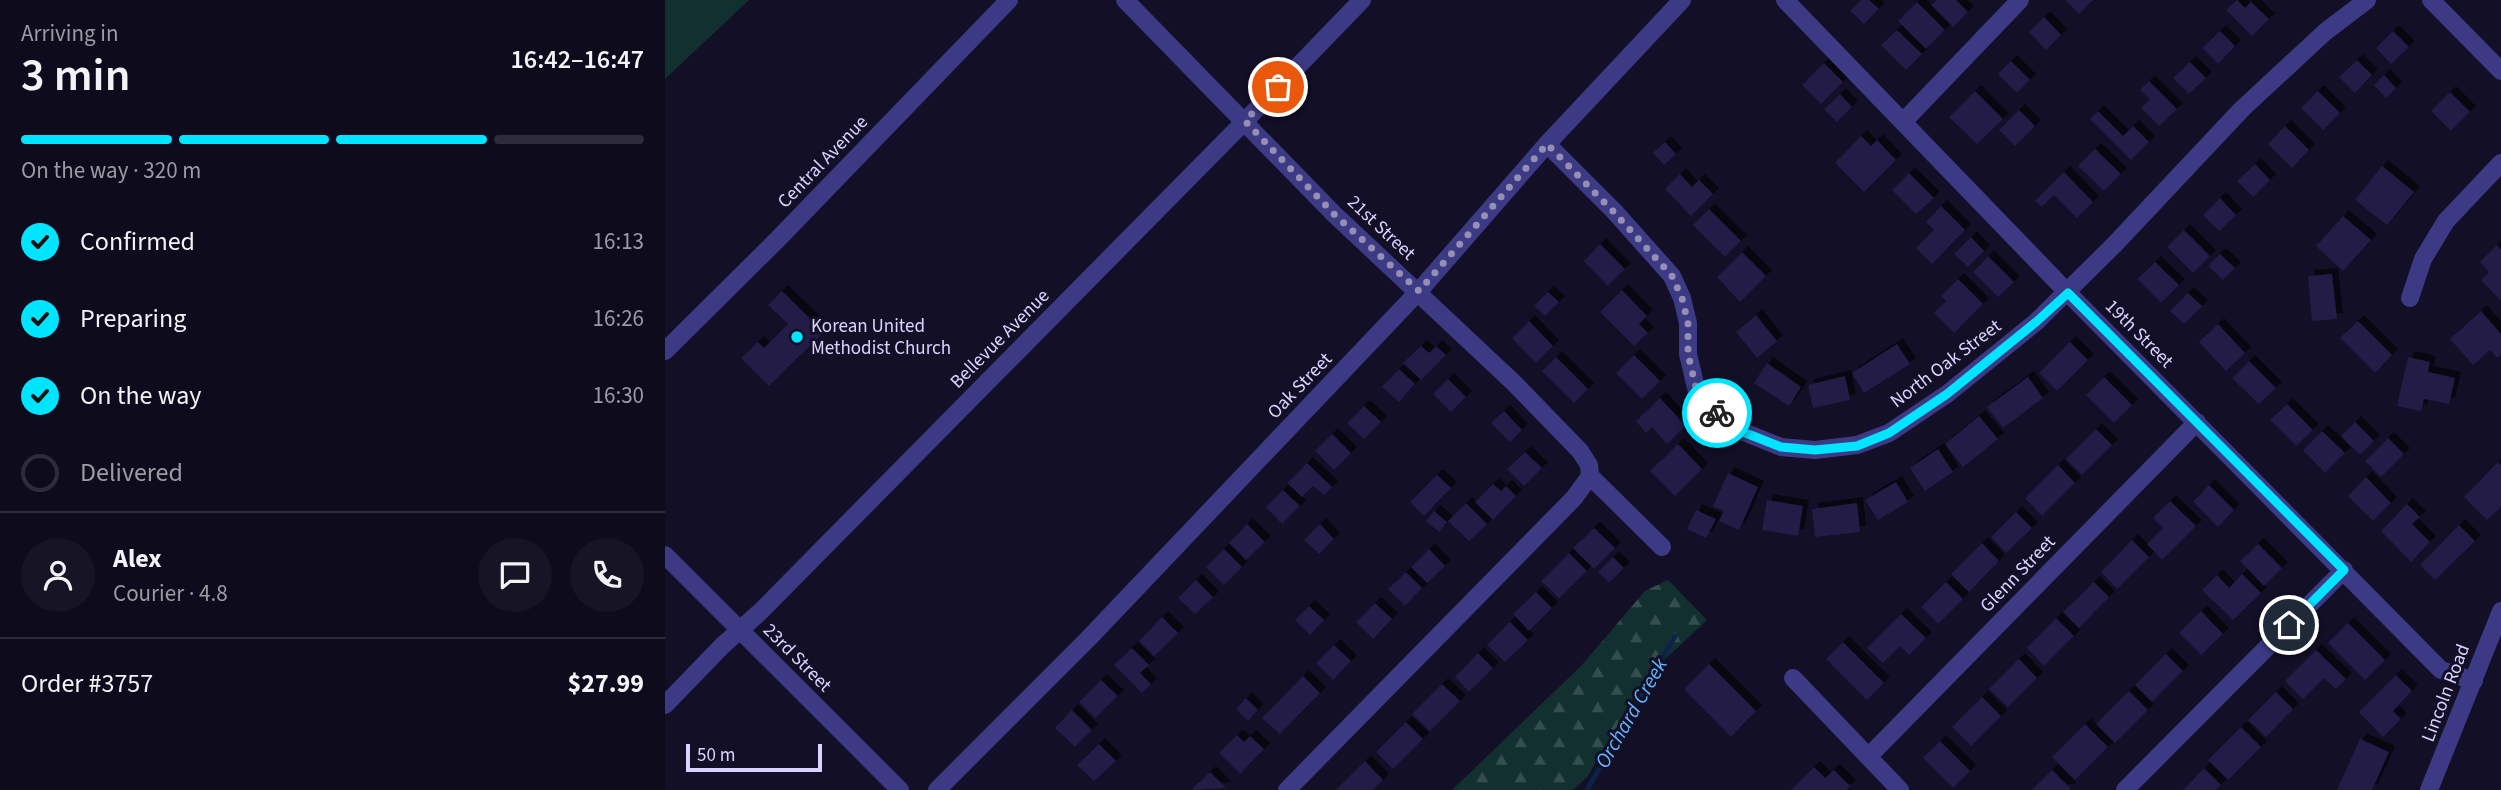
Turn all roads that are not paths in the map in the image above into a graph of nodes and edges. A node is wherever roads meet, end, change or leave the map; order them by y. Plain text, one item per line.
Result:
1 (1009, 0) edge
2 (1125, 0) edge
3 (1361, 0) edge
4 (1682, 0) edge
5 (1785, 0) edge
6 (2020, 0) edge
7 (2367, 0) edge
8 (2431, 0) edge
9 (2501, 71) edge
10 (1245, 121) junction
11 (1903, 122) junction
12 (1547, 144) junction
13 (2501, 163) edge
14 (1419, 291) junction
15 (2068, 293) junction
16 (2410, 298) dead end
17 (665, 351) edge
18 (2197, 422) junction
19 (1590, 476) junction
20 (1662, 547) dead end
21 (665, 555) edge
22 (2344, 570) junction
23 (2501, 611) edge
24 (741, 630) junction
25 (1793, 678) dead end
26 (2474, 681) junction
27 (665, 705) edge
28 (1869, 756) junction
29 (900, 790) edge
30 (937, 790) edge
31 (1287, 790) edge
32 (1900, 790) edge
33 (2125, 790) edge
34 (2430, 790) edge

1 - 17 street, Central Avenue
2 - 10 street, 21st Street
3 - 10 street, Bellevue Avenue
4 - 12 street, Oak Street
5 - 11 street, 19th Street
6 - 11 street
7 - 15 street, North Oak Street
8 - 9 street
10 - 14 street, 21st Street
10 - 24 street, Bellevue Avenue
11 - 15 street, 19th Street
12 - 14 street, Oak Street
12 - 15 street, North Oak Street
13 - 16 street
14 - 19 street, 21st Street
14 - 30 street, Oak Street
15 - 18 street, 19th Street
18 - 22 street, 19th Street
18 - 28 street, Glenn Street
19 - 20 street, 21st Street
19 - 31 street
21 - 24 street, 23rd Street
22 - 26 street, 19th Street
22 - 33 street
23 - 26 street, Lincoln Road
24 - 27 street, Bellevue Avenue
24 - 29 street, 23rd Street
25 - 28 street
26 - 34 street, Lincoln Road
28 - 32 street

